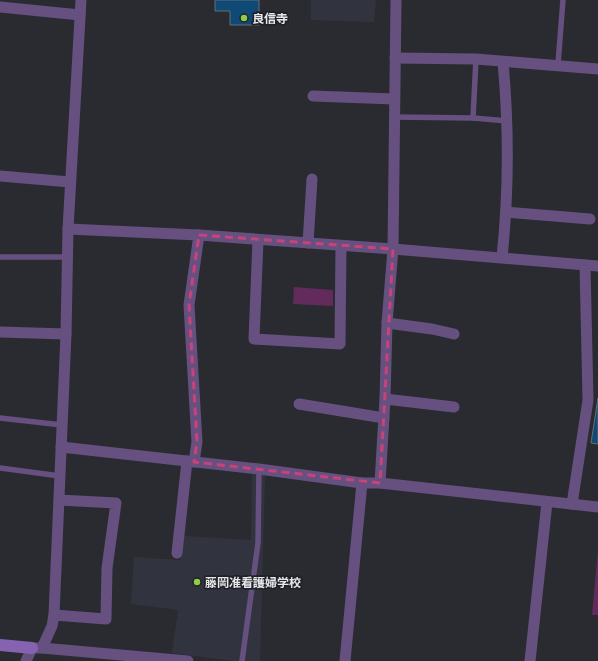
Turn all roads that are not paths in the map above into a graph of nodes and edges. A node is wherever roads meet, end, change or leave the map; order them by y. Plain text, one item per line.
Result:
1 (81, 0) edge
2 (396, 0) edge
3 (563, 0) edge
4 (0, 7) edge
5 (80, 15) junction
6 (395, 58) junction
7 (476, 60) junction
8 (503, 62) junction
9 (558, 64) junction
10 (598, 69) edge
11 (313, 96) dead end
12 (394, 99) junction
13 (394, 117) junction
14 (473, 118) junction
15 (508, 121) junction
16 (0, 176) edge
17 (312, 179) dead end
18 (70, 182) junction
19 (506, 212) junction
20 (590, 219) dead end
21 (68, 229) junction
22 (199, 235) junction
23 (258, 240) junction
24 (308, 243) junction
25 (341, 246) junction
26 (393, 249) junction
27 (0, 257) edge
28 (67, 257) junction
29 (502, 257) junction
30 (585, 265) junction
31 (598, 266) edge
32 (387, 323) junction
33 (0, 332) edge
34 (66, 334) junction
35 (454, 334) dead end
36 (385, 399) junction
37 (299, 404) dead end
38 (454, 407) dead end
39 (0, 418) edge
40 (384, 418) junction
41 (62, 425) junction
42 (62, 447) junction
43 (191, 461) junction
44 (0, 468) edge
45 (260, 469) junction
46 (60, 476) junction
47 (362, 482) junction
48 (380, 482) junction
49 (59, 500) junction
50 (547, 502) junction
51 (572, 504) junction
52 (598, 507) edge
53 (177, 553) dead end
54 (54, 615) junction
55 (0, 645) edge
56 (37, 648) junction
57 (26, 661) edge
58 (188, 661) edge
59 (242, 661) edge
60 (345, 661) edge
61 (530, 661) edge

1 - 5 street
2 - 6 street
3 - 9 lane
4 - 5 street
5 - 18 street
6 - 7 street
6 - 12 street
7 - 8 street
7 - 14 lane
8 - 9 street
8 - 15 street
9 - 10 street
11 - 12 street
12 - 13 street
13 - 14 lane
13 - 26 street
14 - 15 lane
15 - 19 street
16 - 18 street
17 - 24 street
18 - 21 street
19 - 20 street
19 - 29 street
21 - 22 street
21 - 28 street
22 - 23 street
22 - 43 street
23 - 24 street
23 - 25 street
24 - 25 street
25 - 26 street
26 - 29 street
26 - 32 street
27 - 28 lane
28 - 34 street
29 - 30 street
30 - 31 street
30 - 51 street
32 - 35 street
32 - 36 street
33 - 34 street
34 - 41 street
36 - 38 street
36 - 40 street
37 - 40 street
39 - 41 lane
40 - 48 street
41 - 42 street
42 - 43 street
42 - 46 street
43 - 45 street
43 - 53 street
44 - 46 lane
45 - 47 street
45 - 59 lane
46 - 49 street
47 - 48 street
47 - 60 street
48 - 50 street
49 - 54 street
49 - 54 street
50 - 51 street
50 - 61 street
51 - 52 street
54 - 56 street
55 - 56 street
56 - 57 street
56 - 58 street

